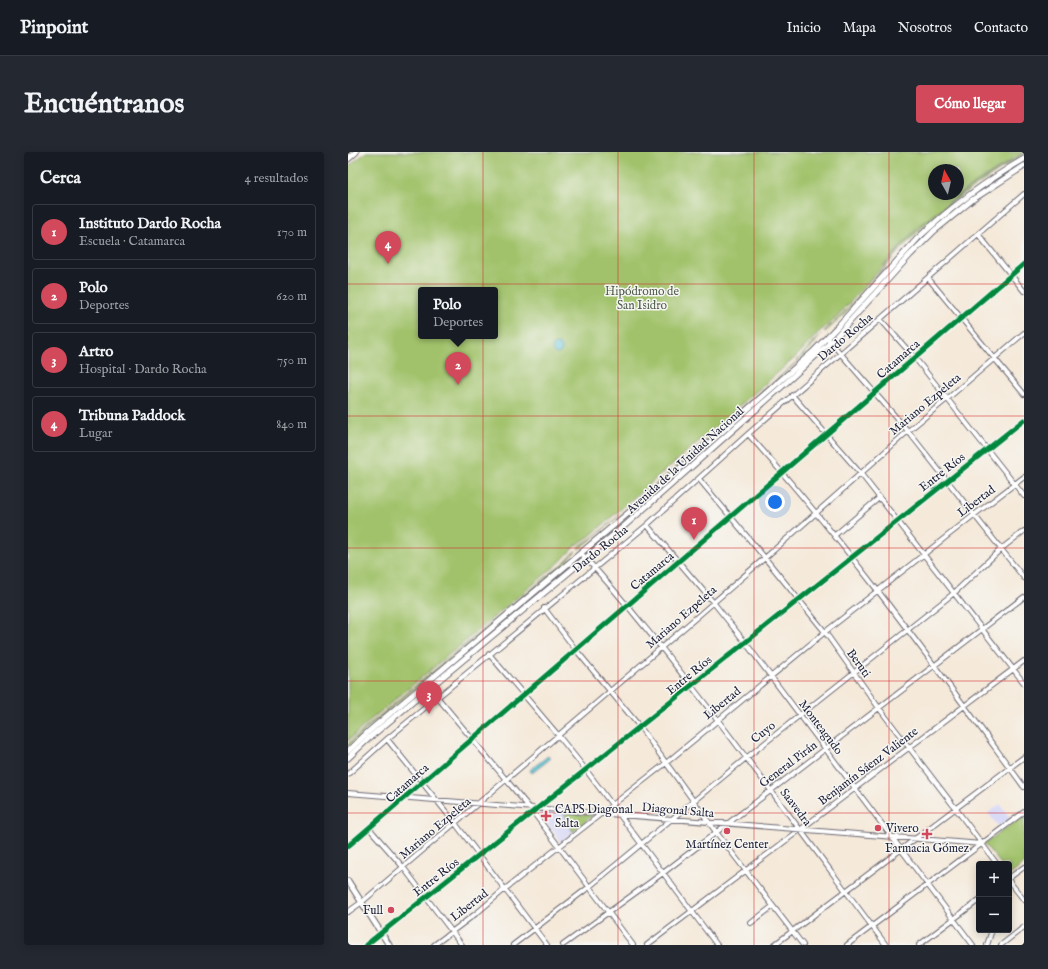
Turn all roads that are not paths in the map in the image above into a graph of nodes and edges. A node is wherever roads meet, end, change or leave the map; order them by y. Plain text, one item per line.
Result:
1 (356, 152) edge
2 (1024, 158) edge
3 (348, 159) edge
4 (1024, 166) edge
5 (1024, 194) edge
6 (978, 234) junction
7 (1024, 264) edge
8 (1011, 275) junction
9 (928, 278) junction
10 (1024, 292) edge
11 (961, 318) junction
12 (881, 320) junction
13 (1024, 333) edge
14 (829, 340) junction
15 (840, 354) junction
16 (915, 358) junction
17 (995, 358) junction
18 (874, 393) junction
19 (1024, 394) edge
20 (792, 395) junction
21 (947, 399) junction
22 (1024, 420) edge
23 (908, 431) junction
24 (748, 434) junction
25 (826, 434) junction
26 (988, 450) junction
27 (782, 472) junction
28 (861, 474) junction
29 (1024, 478) edge
30 (698, 479) junction
31 (947, 480) junction
32 (1015, 485) junction
33 (1024, 496) edge
34 (879, 498) junction
35 (816, 512) junction
36 (974, 515) junction
37 (730, 518) junction
38 (897, 521) junction
39 (647, 525) junction
40 (1024, 531) edge
41 (835, 535) junction
42 (1001, 549) junction
43 (581, 553) junction
44 (924, 555) junction
45 (852, 557) junction
46 (586, 558) junction
47 (765, 558) junction
48 (678, 562) junction
49 (594, 567) junction
50 (1024, 578) edge
51 (878, 591) junction
52 (954, 593) junction
53 (1024, 597) edge
54 (798, 599) junction
55 (714, 602) junction
56 (627, 605) junction
57 (544, 608) junction
58 (908, 630) junction
59 (982, 630) junction
60 (825, 632) junction
61 (745, 642) junction
62 (663, 647) junction
63 (576, 650) junction
64 (489, 654) junction
65 (1024, 661) edge
66 (934, 666) junction
67 (1013, 669) junction
68 (854, 673) junction
69 (771, 677) junction
70 (1024, 683) edge
71 (692, 685) junction
72 (610, 690) junction
73 (524, 694) junction
74 (438, 698) junction
75 (965, 706) junction
76 (879, 708) junction
77 (800, 716) junction
78 (717, 719) junction
79 (640, 727) junction
80 (558, 735) junction
81 (387, 739) junction
82 (473, 739) junction
83 (909, 748) junction
84 (825, 749) junction
85 (348, 751) edge
86 (1024, 757) edge
87 (348, 758) edge
88 (746, 758) junction
89 (666, 762) junction
90 (1010, 767) junction
91 (586, 770) junction
92 (348, 774) edge
93 (506, 780) junction
94 (422, 783) junction
95 (1024, 786) edge
96 (855, 788) junction
97 (770, 790) junction
98 (348, 793) edge
99 (405, 798) junction
100 (435, 800) junction
101 (694, 801) junction
102 (479, 804) junction
103 (612, 805) junction
104 (530, 808) junction
105 (956, 808) junction
106 (538, 809) junction
107 (533, 812) junction
108 (1024, 812) edge
109 (601, 814) junction
110 (620, 815) junction
111 (672, 820) junction
112 (710, 822) junction
113 (455, 823) junction
114 (726, 824) junction
115 (369, 828) junction
116 (801, 830) junction
117 (716, 832) junction
118 (892, 838) junction
119 (913, 840) junction
120 (982, 844) junction
121 (642, 845) junction
122 (348, 846) edge
123 (559, 847) junction
124 (900, 849) junction
125 (480, 856) junction
126 (995, 861) edge
127 (403, 867) junction
128 (1024, 867) edge
129 (746, 870) junction
130 (663, 873) junction
131 (1012, 877) edge
132 (348, 881) edge
133 (1012, 884) edge
134 (928, 885) junction
135 (590, 887) junction
136 (505, 889) junction
137 (845, 891) junction
138 (425, 897) junction
139 (1024, 900) edge
140 (362, 902) junction
141 (976, 902) edge
142 (773, 906) junction
143 (692, 911) junction
144 (348, 912) edge
145 (609, 913) junction
146 (954, 919) junction
147 (751, 923) dead end
148 (872, 926) junction
149 (1024, 927) edge
150 (534, 928) junction
151 (451, 931) junction
152 (792, 931) junction
153 (382, 932) junction
154 (991, 933) edge
155 (366, 945) edge
156 (390, 945) edge
157 (434, 945) edge
158 (462, 945) edge
159 (513, 945) edge
160 (547, 945) edge
161 (563, 945) edge
162 (633, 945) edge
163 (647, 945) edge
164 (717, 945) edge
165 (774, 945) edge
166 (803, 945) edge
167 (848, 945) edge
168 (886, 945) edge
169 (919, 945) edge
170 (974, 945) edge
171 (987, 945) edge
172 (1001, 945) edge

1 - 3 main road
2 - 14 main road, Avenida de la Unidad Nacional
4 - 14 main road, Avenida de la Unidad Nacional
5 - 6 street, Dardo Rocha
6 - 8 street
6 - 9 street, Dardo Rocha
7 - 8 street, Catamarca
8 - 10 street
8 - 11 street, Catamarca
9 - 11 street
9 - 12 street, Dardo Rocha
11 - 16 street, Catamarca
11 - 17 street
12 - 15 street, Dardo Rocha
12 - 16 street
13 - 17 street, Mariano Ezpeleta
14 - 15 street
14 - 43 main road, Avenida de la Unidad Nacional
14 - 46 main road, Avenida de la Unidad Nacional
15 - 18 street
15 - 20 street, Dardo Rocha
16 - 18 street, Catamarca
16 - 21 street
17 - 19 street
17 - 21 street, Mariano Ezpeleta
18 - 23 street
18 - 25 street, Catamarca
20 - 24 street, Dardo Rocha
20 - 25 street
21 - 23 street, Mariano Ezpeleta
21 - 26 street
22 - 26 street, Entre Ríos
23 - 28 street, Mariano Ezpeleta
23 - 31 street
24 - 27 street
24 - 30 street, Dardo Rocha
25 - 27 street, Catamarca
25 - 28 street
26 - 31 street, Entre Ríos
26 - 32 street
27 - 35 street
27 - 37 street, Catamarca
28 - 34 street
28 - 35 street, Mariano Ezpeleta
29 - 32 street, Libertad
30 - 37 street, Beruti
30 - 39 street, Dardo Rocha
31 - 36 street
31 - 38 street, Entre Ríos
32 - 33 street
32 - 36 street, Libertad
34 - 38 street
34 - 41 street
35 - 41 street
35 - 47 street, Mariano Ezpeleta
36 - 42 street
36 - 44 street, Libertad
37 - 47 street, Beruti
37 - 48 street, Catamarca
38 - 44 street
38 - 45 street, Entre Ríos
39 - 48 street, Monteagudo
39 - 49 street, Dardo Rocha
40 - 42 street, Cuyo
41 - 45 street
42 - 50 street
42 - 52 street, Cuyo
43 - 46 street, Saavedra
43 - 85 main road, Avenida de la Unidad Nacional
44 - 51 street, Libertad
44 - 52 street
45 - 51 street
45 - 54 street, Entre Ríos
46 - 49 street, Saavedra
46 - 87 main road, Avenida de la Unidad Nacional
47 - 54 street, Beruti
47 - 55 street, Mariano Ezpeleta
48 - 55 street, Monteagudo
48 - 56 street, Catamarca
49 - 56 street, Saavedra
49 - 57 street, Dardo Rocha
51 - 58 street
51 - 60 street, Libertad
52 - 58 street, Cuyo
52 - 59 street
53 - 59 street, General Pirán
54 - 60 street, Beruti
54 - 61 street, Entre Ríos
55 - 61 street, Monteagudo
55 - 62 street, Mariano Ezpeleta
56 - 62 street, Saavedra
56 - 63 street, Catamarca
57 - 63 street
57 - 64 street, Dardo Rocha
58 - 66 street
58 - 68 street, Cuyo
59 - 66 street, General Pirán
59 - 67 street
60 - 68 street, Beruti
60 - 69 street, Libertad
61 - 69 street, Monteagudo
61 - 71 street, Entre Ríos
62 - 71 street, Saavedra
62 - 72 street, Mariano Ezpeleta
63 - 72 street
63 - 73 street, Catamarca
64 - 73 street
64 - 74 street, Dardo Rocha
65 - 67 street, Benjamín Sáenz Valiente
66 - 75 street
66 - 76 street, General Pirán
67 - 70 street
67 - 75 street, Benjamín Sáenz Valiente
68 - 76 street, Beruti
68 - 77 street, Cuyo
69 - 77 street, Monteagudo
69 - 78 street, Libertad
71 - 78 street, Saavedra
71 - 79 street, Entre Ríos
72 - 79 street
72 - 80 street, Mariano Ezpeleta
73 - 80 street
73 - 82 street, Catamarca
74 - 81 street, Dardo Rocha
74 - 82 street
75 - 83 street, Benjamín Sáenz Valiente
75 - 90 street
76 - 83 street, Beruti
76 - 84 street, General Pirán
77 - 84 street, Monteagudo
77 - 88 street, Cuyo
78 - 88 street, Saavedra
78 - 89 street, Libertad
79 - 89 street
79 - 91 street, Entre Ríos
80 - 91 street
80 - 93 street, Mariano Ezpeleta
81 - 92 street, Dardo Rocha
81 - 94 street
82 - 93 street
82 - 94 street, Catamarca
83 - 96 street, Benjamín Sáenz Valiente
83 - 105 street, Beruti
84 - 96 street, Monteagudo
84 - 97 street, General Pirán
86 - 90 street
88 - 97 street, Saavedra
88 - 101 street, Cuyo
89 - 101 street
89 - 103 street, Libertad
90 - 95 street
90 - 105 street
91 - 103 street
91 - 106 street, Entre Ríos
93 - 102 street, Mariano Ezpeleta
93 - 104 street
94 - 99 street, Catamarca
94 - 100 street
96 - 116 street, Benjamín Sáenz Valiente
96 - 118 street, Monteagudo
97 - 114 street, General Pirán
97 - 116 street, Saavedra
98 - 99 street, Diagonal Salta
99 - 100 street, Diagonal Salta
99 - 115 street, Catamarca
100 - 102 street, Diagonal Salta
100 - 113 street
101 - 111 street, Cuyo
101 - 112 street
102 - 104 street, Diagonal Salta
102 - 113 street, Mariano Ezpeleta
103 - 109 street, Libertad
103 - 110 street
104 - 106 street, Diagonal Salta
104 - 107 street
105 - 119 street
105 - 120 street, Beruti
106 - 107 street, Entre Ríos
106 - 109 street, Diagonal Salta
107 - 123 street
107 - 125 street, Entre Ríos
108 - 120 street
109 - 110 street, Diagonal Salta
109 - 123 street, Libertad
110 - 111 street, Diagonal Salta
110 - 121 street
111 - 112 street, Diagonal Salta
111 - 121 street, Cuyo
112 - 114 street, Diagonal Salta
112 - 117 street
113 - 125 street
113 - 127 street, Mariano Ezpeleta
114 - 116 street, Diagonal Salta
114 - 117 street, General Pirán
115 - 122 street, Catamarca
115 - 127 street
116 - 118 street, Diagonal Salta
116 - 129 street, Benjamín Sáenz Valiente
116 - 137 street, Saavedra
117 - 129 street
117 - 130 street, General Pirán
118 - 119 street, Diagonal Salta
118 - 124 street, Monteagudo
119 - 120 street, Diagonal Salta
119 - 124 street
120 - 126 street, Beruti
120 - 134 street
121 - 130 street
121 - 135 street, Cuyo
123 - 135 street
123 - 136 street, Libertad
124 - 134 street, Monteagudo
124 - 137 street
125 - 136 street
125 - 138 street, Entre Ríos
127 - 138 street
127 - 140 street, Mariano Ezpeleta
128 - 131 street
129 - 142 street
129 - 143 street, Benjamín Sáenz Valiente
130 - 143 street
130 - 145 street, General Pirán
132 - 140 main road
133 - 139 street
134 - 146 street, Monteagudo
134 - 148 street
135 - 145 street
135 - 150 street, Cuyo
136 - 150 street
136 - 151 street, Libertad
137 - 148 street, Saavedra
137 - 152 street
138 - 151 street
138 - 153 street, Entre Ríos
140 - 144 street, Mariano Ezpeleta
140 - 153 main road
141 - 146 street
142 - 147 street
142 - 152 street
143 - 163 street, Benjamín Sáenz Valiente
143 - 164 street
145 - 161 street, General Pirán
145 - 162 street
146 - 169 street
146 - 170 street, Monteagudo
148 - 167 street
148 - 168 street, Saavedra
149 - 172 street
150 - 159 street, Cuyo
150 - 160 street
151 - 157 street, Libertad
151 - 158 street
152 - 165 street
152 - 166 street
153 - 155 street, Entre Ríos
153 - 156 main road
154 - 171 street

